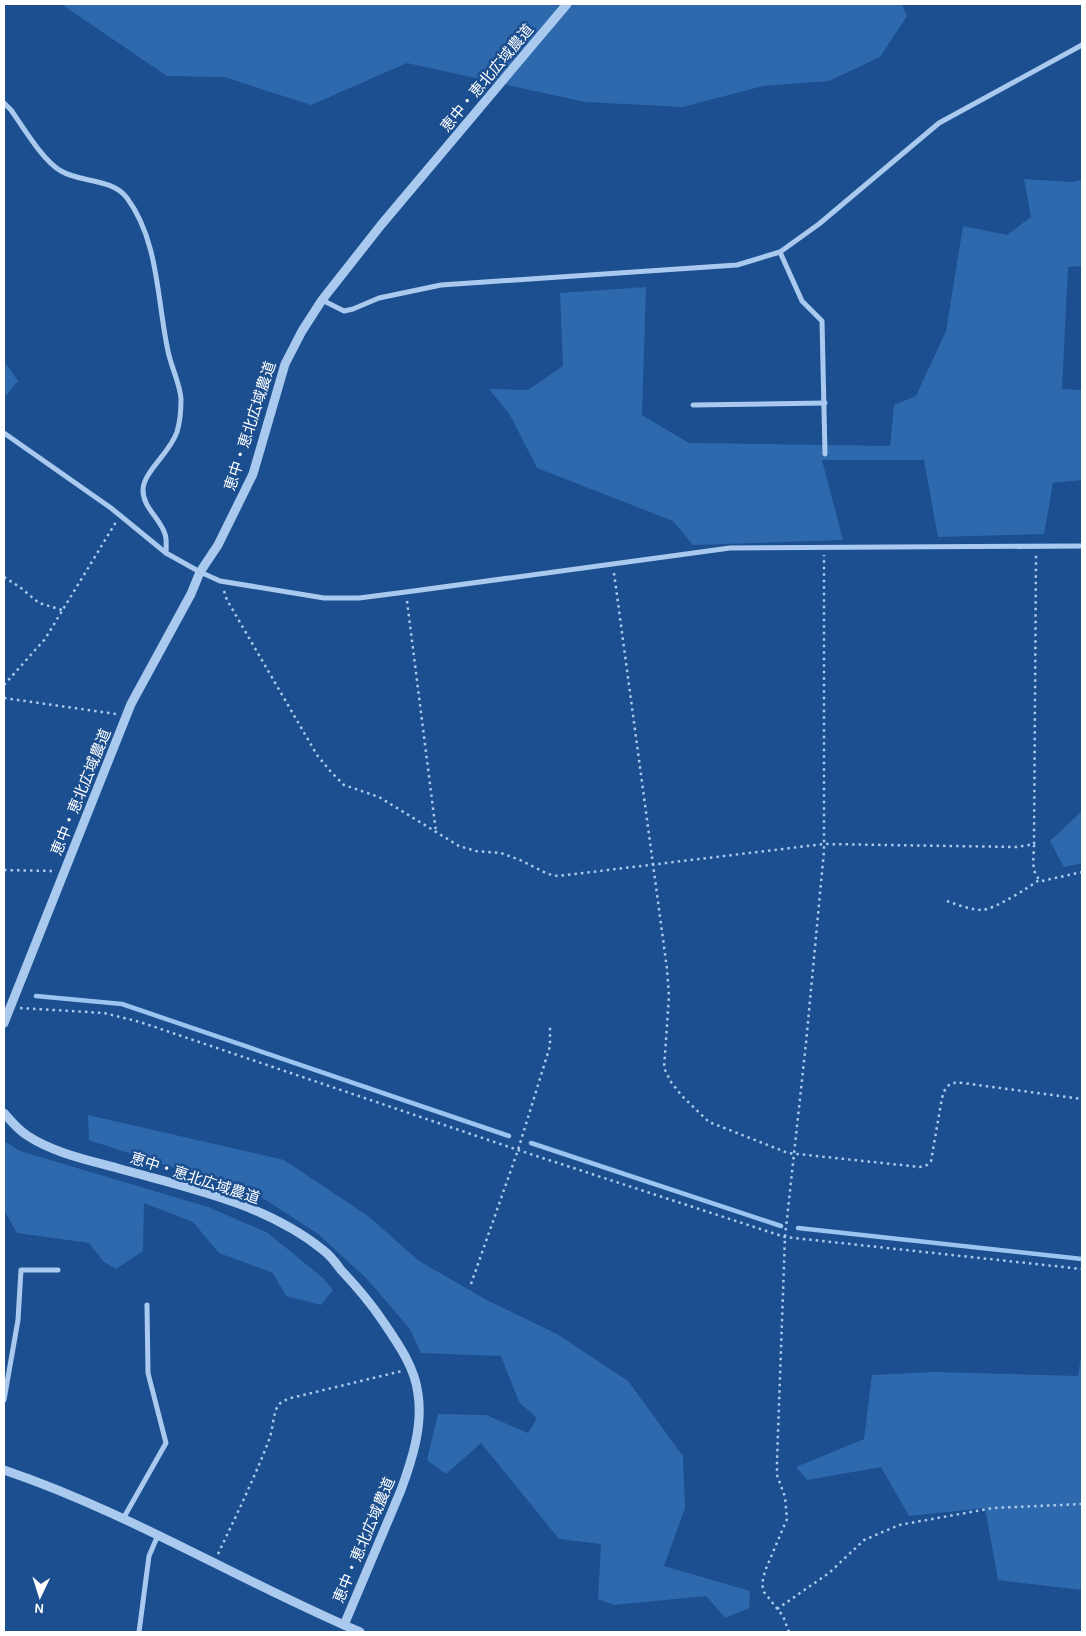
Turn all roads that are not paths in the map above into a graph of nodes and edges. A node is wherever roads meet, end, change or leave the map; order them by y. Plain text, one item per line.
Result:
1 (567, 4) edge
2 (1082, 45) edge
3 (4, 103) edge
4 (780, 252) junction
5 (322, 300) junction
6 (825, 403) junction
7 (693, 405) dead end
8 (4, 433) edge
9 (825, 454) dead end
10 (1082, 546) edge
11 (166, 553) junction
12 (200, 572) junction
13 (4, 1023) edge
14 (4, 1113) edge
15 (58, 1270) dead end
16 (147, 1305) dead end
17 (4, 1400) edge
18 (4, 1470) edge
19 (124, 1519) junction
20 (158, 1534) junction
21 (344, 1625) junction
22 (139, 1632) edge
23 (360, 1632) edge

1 - 5 street, 恵中・恵北広域農道
2 - 4 street
3 - 11 street
4 - 5 street
4 - 6 street
5 - 12 street, 恵中・恵北広域農道
6 - 7 street
6 - 9 street
8 - 11 street
10 - 12 street
11 - 12 street
12 - 13 street, 恵中・恵北広域農道
14 - 21 street, 恵中・恵北広域農道
15 - 17 street
16 - 19 street
18 - 19 street, 恵中・恵北広域農道
19 - 20 street, 恵中・恵北広域農道
20 - 21 street, 恵中・恵北広域農道
20 - 22 street
21 - 23 street, 恵中・恵北広域農道

